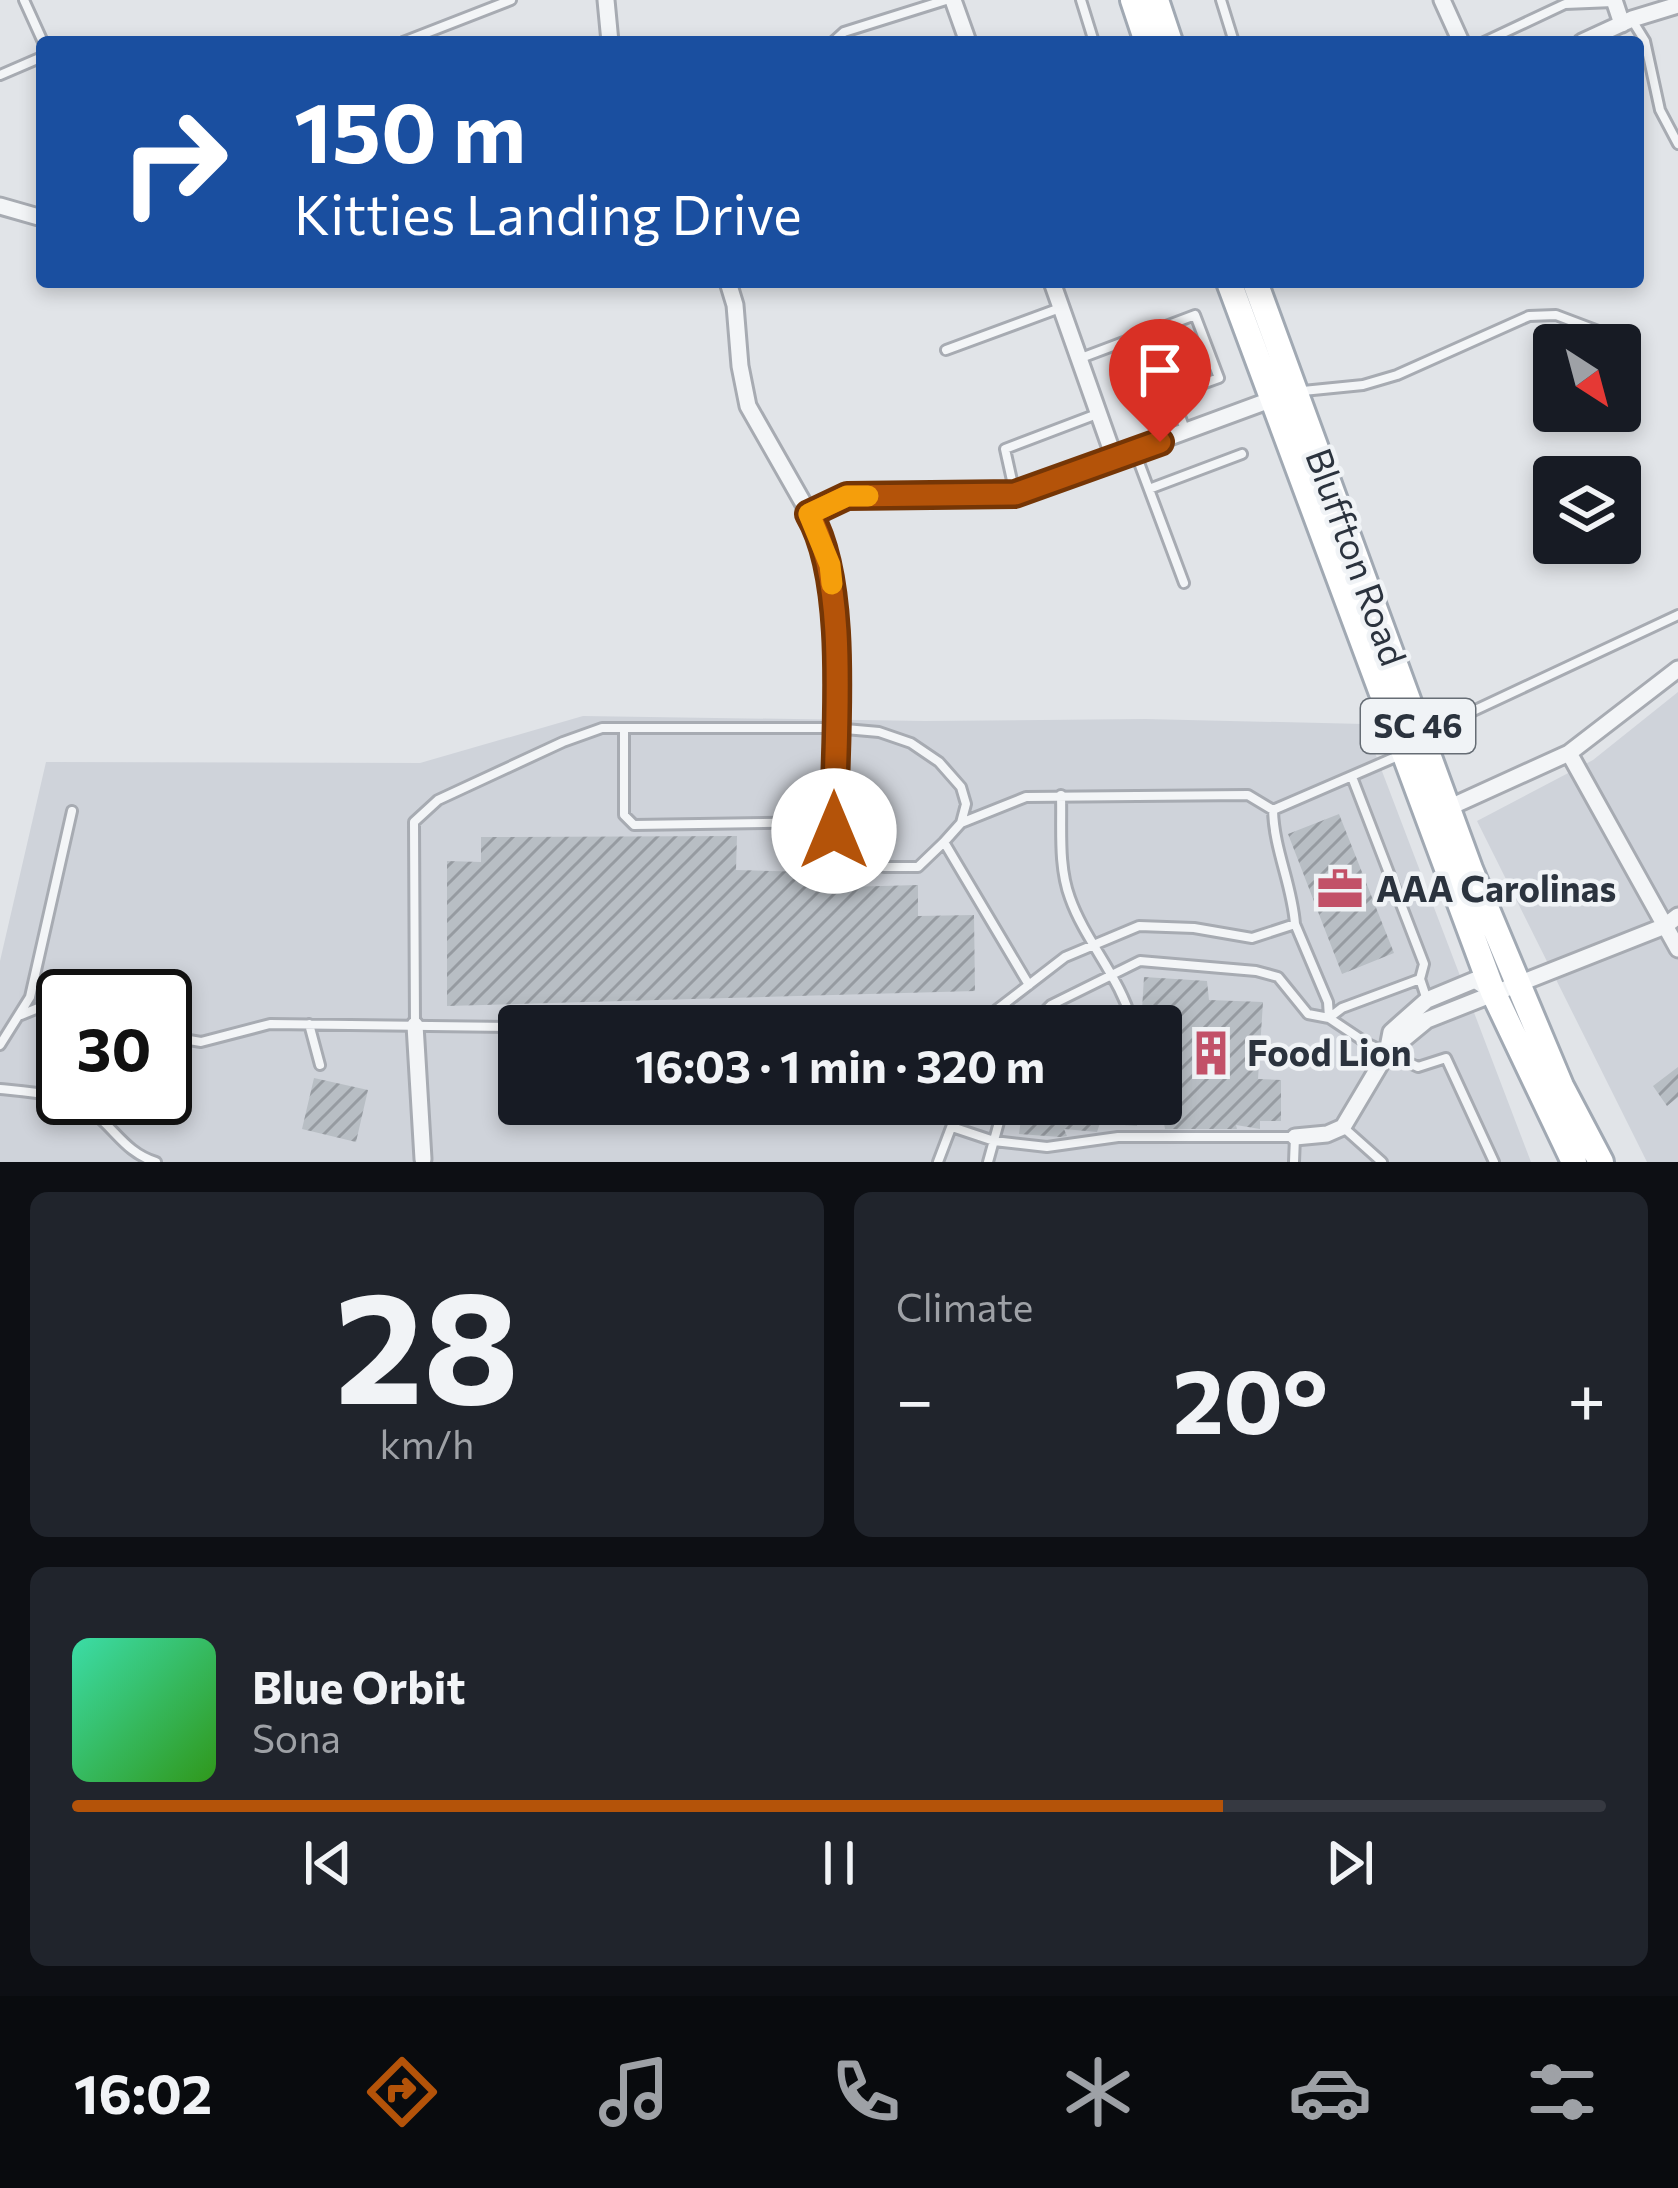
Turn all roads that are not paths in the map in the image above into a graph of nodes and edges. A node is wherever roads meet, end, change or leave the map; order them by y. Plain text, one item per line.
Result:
1 (24, 0) edge
2 (511, 0) edge
3 (606, 0) edge
4 (950, 0) edge
5 (1081, 0) edge
6 (1132, 0) edge
7 (1156, 0) edge
8 (1221, 0) edge
9 (1442, 0) edge
10 (1614, 1) edge
11 (1678, 5) edge
12 (1627, 21) junction
13 (40, 36) edge
14 (418, 36) edge
15 (609, 36) edge
16 (840, 36) edge
17 (965, 36) edge
18 (1092, 36) edge
19 (1145, 36) edge
20 (1167, 36) edge
21 (1232, 36) edge
22 (1458, 36) edge
23 (1497, 36) edge
24 (1595, 36) edge
25 (1640, 36) edge
26 (1644, 40) edge
27 (36, 60) edge
28 (0, 75) edge
29 (1678, 144) edge
30 (0, 206) edge
31 (36, 216) edge
32 (729, 288) edge
33 (1054, 288) edge
34 (1232, 288) edge
35 (1256, 288) edge
36 (1061, 308) junction
37 (1579, 324) edge
38 (946, 350) dead end
39 (1079, 358) junction
40 (1283, 395) junction
41 (1098, 413) junction
42 (1186, 432) junction
43 (1135, 452) junction
44 (1242, 454) dead end
45 (1114, 460) junction
46 (1149, 489) junction
47 (1015, 494) junction
48 (809, 514) junction
49 (1184, 583) dead end
50 (1678, 615) edge
51 (1678, 670) edge
52 (624, 728) junction
53 (835, 728) junction
54 (1421, 736) junction
55 (1569, 753) junction
56 (1403, 754) junction
57 (1352, 776) junction
58 (1061, 795) junction
59 (1448, 808) junction
60 (1273, 810) junction
61 (72, 811) dead end
62 (961, 823) junction
63 (834, 826) joint
64 (944, 842) junction
65 (884, 868) dead end
66 (1671, 921) edge
67 (1295, 924) junction
68 (1093, 943) junction
69 (1678, 950) edge
70 (1112, 973) junction
71 (1420, 979) junction
72 (1029, 985) junction
73 (1505, 987) junction
74 (1427, 1000) junction
75 (1003, 1005) edge
76 (1051, 1005) edge
77 (1125, 1005) edge
78 (36, 1009) edge
79 (21, 1015) junction
80 (1329, 1018) junction
81 (309, 1024) junction
82 (415, 1025) junction
83 (498, 1027) edge
84 (192, 1040) edge
85 (0, 1045) edge
86 (1387, 1053) junction
87 (320, 1065) dead end
88 (0, 1090) edge
89 (998, 1125) edge
90 (952, 1126) joint
91 (1343, 1127) junction
92 (1295, 1138) junction
93 (994, 1141) junction
94 (423, 1161) edge
95 (156, 1162) edge
96 (938, 1162) edge
97 (988, 1162) edge
98 (1294, 1162) edge
99 (1382, 1162) edge
100 (1494, 1162) edge
101 (1574, 1162) edge
102 (1601, 1162) edge

1 - 13 lane
2 - 14 lane
3 - 15 street
4 - 16 lane
4 - 17 street
5 - 18 lane
6 - 19 main road
7 - 20 main road
8 - 21 lane
9 - 22 street
10 - 12 street
10 - 23 lane
11 - 12 street
12 - 24 street
12 - 25 lane
26 - 29 lane
27 - 28 lane
30 - 31 street
32 - 48 street
33 - 36 street
34 - 40 main road, Bluffton Road / SC 46
35 - 40 main road, Bluffton Road / SC 46
36 - 38 lane
36 - 39 street
37 - 40 lane
39 - 41 street
39 - 42 lane
40 - 42 street
40 - 54 main road, Bluffton Road / SC 46
40 - 56 main road, Bluffton Road / SC 46
41 - 45 street
41 - 47 lane
42 - 43 street
43 - 45 street
43 - 46 lane
44 - 46 lane
45 - 47 street
46 - 49 lane
47 - 48 street
48 - 53 street
50 - 54 lane
51 - 55 street
52 - 53 lane
52 - 63 lane
52 - 82 lane
53 - 62 lane
53 - 63 street
54 - 59 main road, Bluffton Road / SC 46
55 - 59 street
55 - 66 street
56 - 57 lane
56 - 73 main road, Bluffton Road / SC 46
57 - 60 lane
57 - 71 lane
58 - 60 lane
58 - 62 lane
58 - 68 lane
59 - 73 main road, Bluffton Road / SC 46
60 - 67 lane
61 - 79 lane
62 - 64 lane
64 - 65 lane
64 - 72 lane
66 - 69 street
66 - 73 street
67 - 68 lane
67 - 80 lane
68 - 70 lane
68 - 72 lane
70 - 76 lane
70 - 77 lane
70 - 80 lane
71 - 74 lane
71 - 80 lane
72 - 75 lane
73 - 74 street
73 - 86 street
73 - 101 main road, Bluffton Road / SC 46
73 - 102 main road, Bluffton Road / SC 46
74 - 86 street
78 - 79 lane
79 - 85 lane
80 - 86 lane
81 - 82 lane
81 - 84 lane
81 - 87 lane
82 - 83 lane
82 - 94 street
86 - 91 street
86 - 100 lane
88 - 95 lane
89 - 93 lane
90 - 93 lane
90 - 96 lane
91 - 92 street
91 - 99 lane
92 - 93 lane
92 - 98 lane
93 - 97 lane

